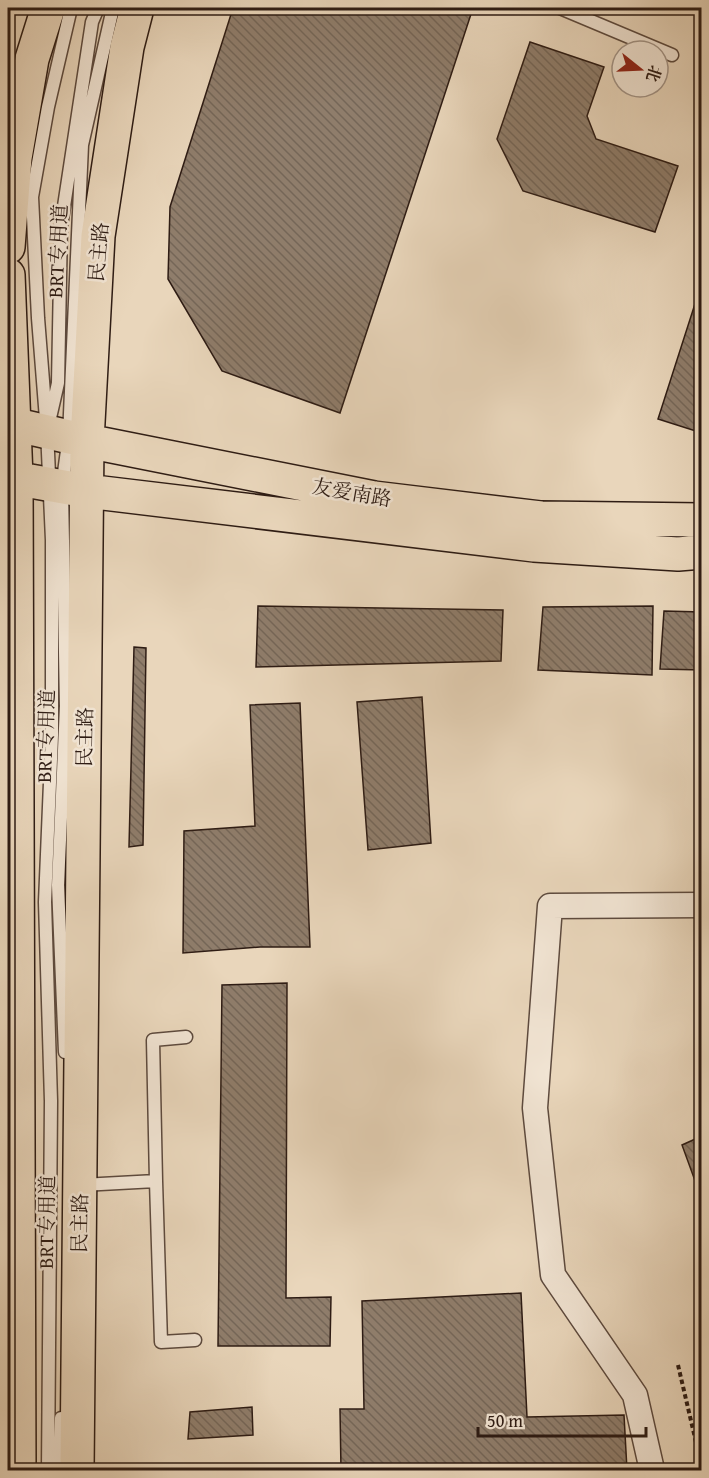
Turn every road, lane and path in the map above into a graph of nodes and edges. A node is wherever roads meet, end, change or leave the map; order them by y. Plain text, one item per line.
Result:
1 (48, 8) edge
2 (71, 8) edge
3 (98, 8) edge
4 (113, 8) edge
5 (137, 8) edge
6 (560, 8) edge
7 (672, 55) dead end
8 (8, 247) edge
9 (8, 275) edge
10 (10, 423) edge
11 (68, 436) junction
12 (12, 478) edge
13 (66, 488) junction
14 (702, 520) edge
15 (702, 552) edge
16 (702, 905) edge
17 (13, 1037) edge
18 (186, 1037) dead end
19 (65, 1061) dead end
20 (156, 1181) junction
21 (79, 1185) junction
22 (195, 1340) dead end
23 (678, 1365) dead end
24 (62, 1406) dead end
25 (702, 1468) edge
26 (19, 1470) edge
27 (48, 1470) edge
28 (59, 1470) edge
29 (77, 1470) edge
30 (652, 1470) edge

1 - 8 main road
2 - 11 lane, BRT专用道
3 - 11 lane, BRT专用道
4 - 11 lane, BRT专用道
5 - 11 main road, 民主路
6 - 7 lane
9 - 10 main road
10 - 11 main road, 友爱南路
10 - 12 main road
11 - 13 main road, 民主路
11 - 14 main road, 友爱南路
12 - 13 main road, 友爱南路
12 - 17 main road
13 - 15 main road, 友爱南路
13 - 19 lane, BRT专用道
13 - 21 main road, 民主路
13 - 27 lane, BRT专用道
16 - 30 street
17 - 26 main road
18 - 20 lane
20 - 21 lane
20 - 22 lane
21 - 29 main road, 民主路
23 - 25 path
24 - 28 lane

